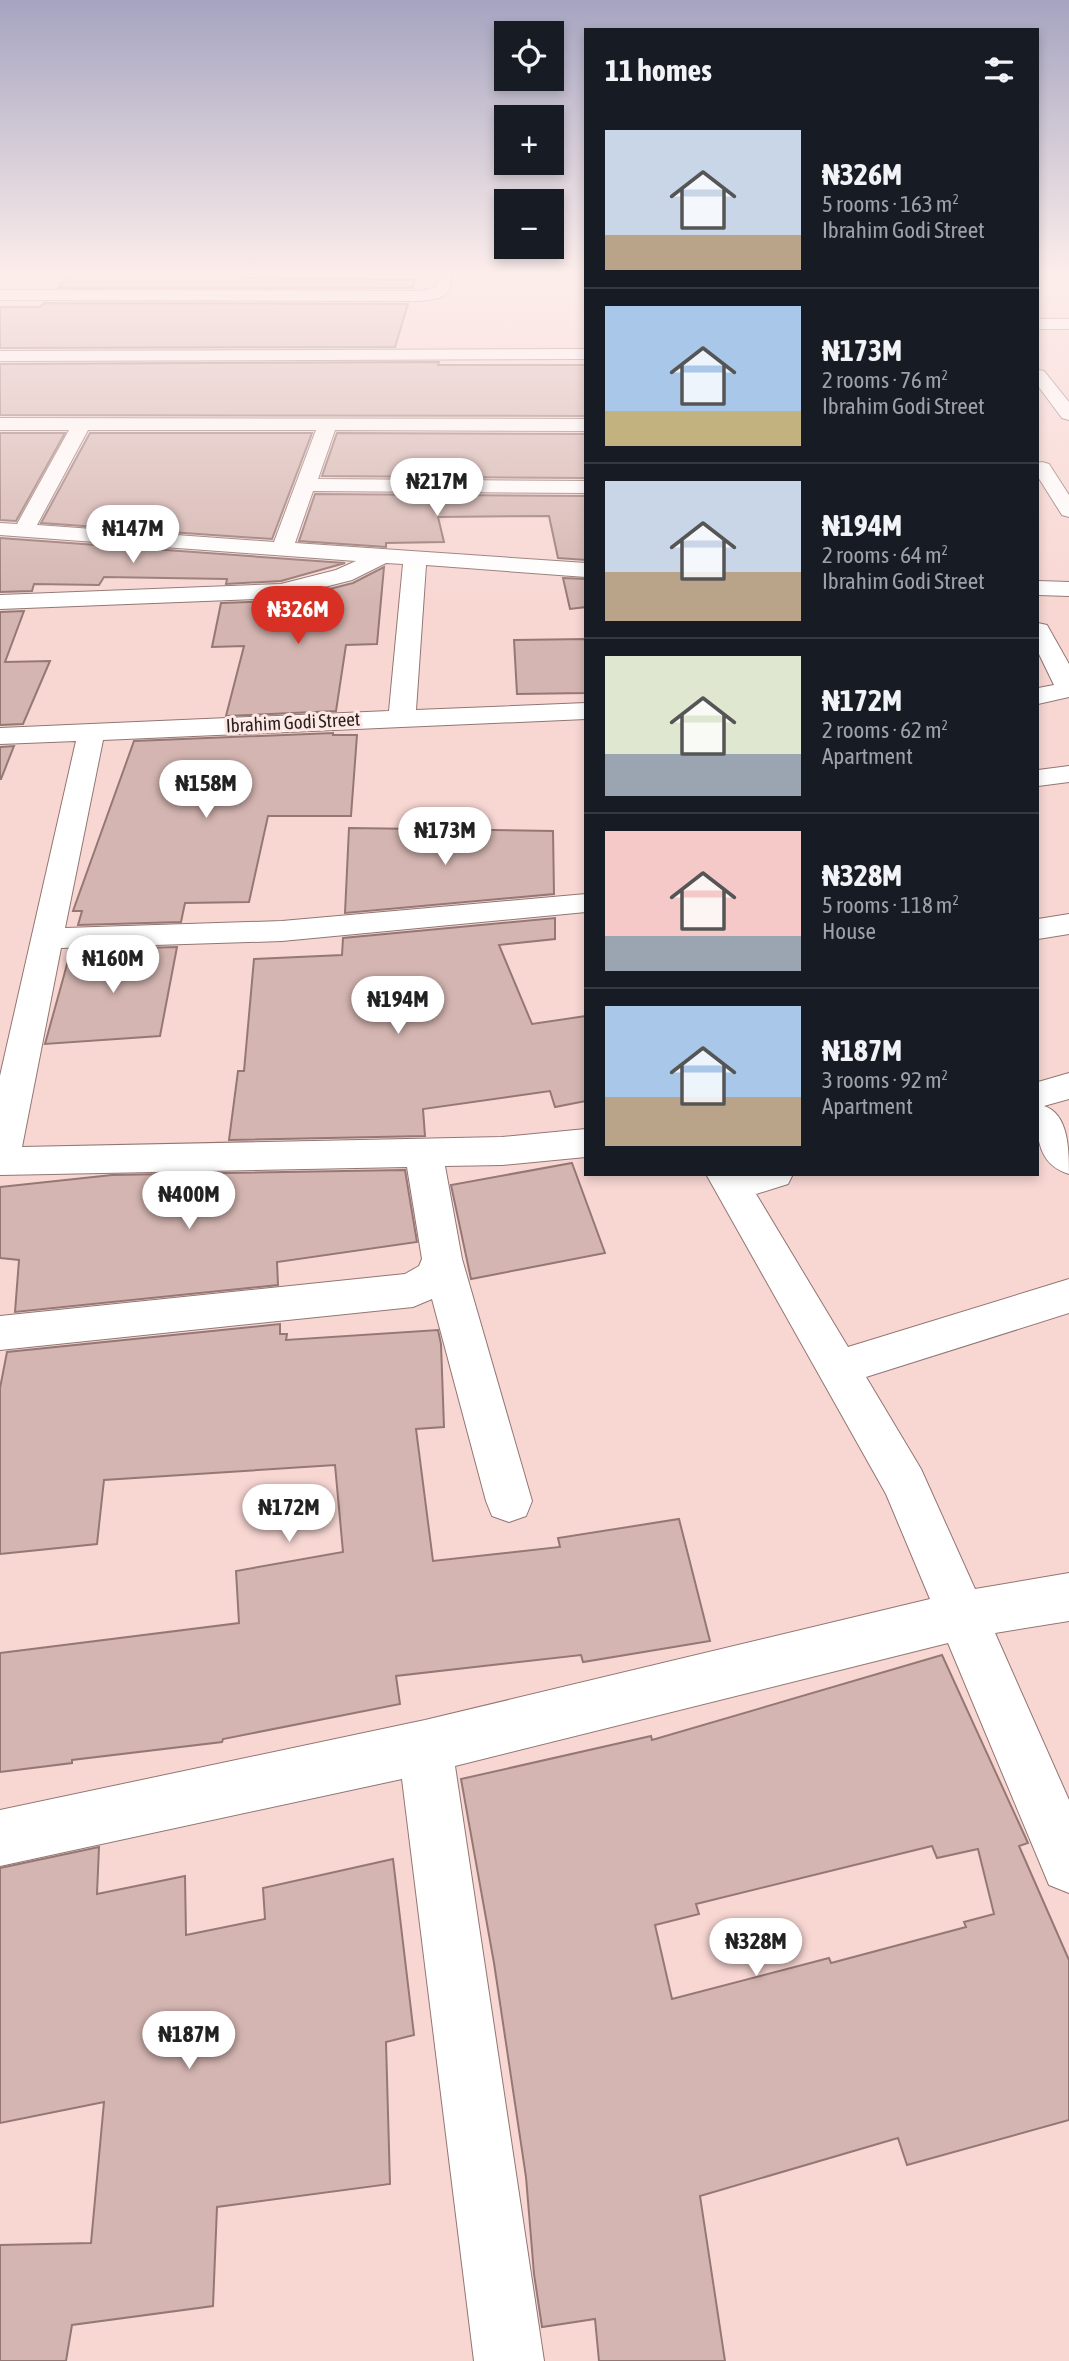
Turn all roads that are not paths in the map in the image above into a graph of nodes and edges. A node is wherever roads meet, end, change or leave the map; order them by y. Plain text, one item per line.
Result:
1 (1046, 384) edge
2 (1069, 414) edge
3 (0, 424) edge
4 (82, 424) junction
5 (327, 425) junction
6 (584, 425) edge
7 (1040, 467) edge
8 (1069, 467) edge
9 (304, 485) junction
10 (584, 487) edge
11 (1069, 511) edge
12 (0, 529) edge
13 (24, 530) junction
14 (282, 549) junction
15 (382, 556) junction
16 (415, 559) junction
17 (584, 570) edge
18 (1039, 588) edge
19 (1069, 589) edge
20 (0, 602) edge
21 (1039, 632) edge
22 (1068, 688) edge
23 (1039, 695) edge
24 (584, 711) edge
25 (402, 717) junction
26 (91, 732) junction
27 (0, 736) edge
28 (1069, 774) edge
29 (1039, 778) edge
30 (584, 903) edge
31 (1069, 924) edge
32 (1039, 929) edge
33 (46, 939) junction
34 (1069, 1086) edge
35 (1039, 1095) edge
36 (1039, 1118) edge
37 (584, 1143) edge
38 (424, 1153) junction
39 (1069, 1160) edge
40 (0, 1161) edge
41 (744, 1178) edge
42 (442, 1259) junction
43 (1069, 1296) edge
44 (0, 1333) edge
45 (838, 1368) junction
46 (509, 1501) dead end
47 (1069, 1597) edge
48 (964, 1615) junction
49 (425, 1747) junction
50 (0, 1839) edge
51 (1069, 1865) edge
52 (509, 2361) edge

1 - 2 street
3 - 4 street
4 - 5 street
4 - 13 street
5 - 6 street
5 - 9 street
7 - 8 street
7 - 11 street
9 - 10 street
9 - 14 street
12 - 13 street
13 - 14 street
14 - 15 street
15 - 16 street
15 - 20 street
16 - 17 street
16 - 25 street
18 - 19 street
21 - 22 street
22 - 23 street
24 - 25 street, Ibrahim Godi Street
25 - 26 street, Ibrahim Godi Street
26 - 27 street, Ibrahim Godi Street
26 - 33 street
28 - 29 street
30 - 33 street
31 - 32 street
33 - 40 street
34 - 35 street
36 - 39 street
37 - 38 street
38 - 40 street
38 - 42 street
41 - 45 street
42 - 44 street
42 - 46 street
43 - 45 street
45 - 48 street
47 - 48 street
48 - 49 street
48 - 51 street
49 - 50 street
49 - 52 street

